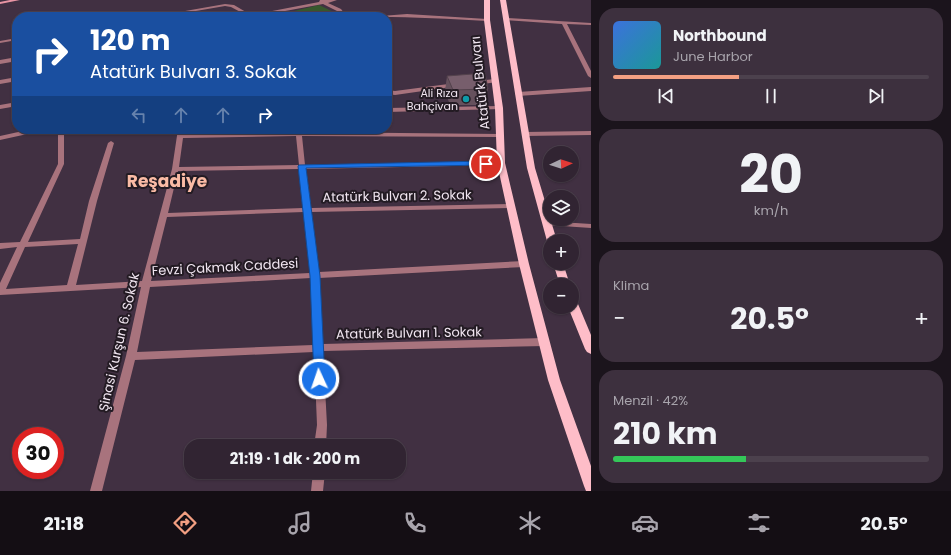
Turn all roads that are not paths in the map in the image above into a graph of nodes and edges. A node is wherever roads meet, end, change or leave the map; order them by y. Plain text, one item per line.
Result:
1 (18, 0) edge
2 (335, 0) edge
3 (487, 0) edge
4 (503, 0) edge
5 (321, 1) edge
6 (0, 3) edge
7 (183, 12) edge
8 (241, 12) edge
9 (271, 12) edge
10 (341, 12) edge
11 (392, 16) edge
12 (506, 19) junction
13 (487, 20) junction
14 (564, 23) junction
15 (591, 24) edge
16 (12, 41) edge
17 (0, 42) edge
18 (12, 60) edge
19 (0, 62) edge
20 (591, 76) edge
21 (12, 80) edge
22 (495, 81) junction
23 (0, 82) edge
24 (473, 83) edge
25 (466, 84) edge
26 (591, 89) edge
27 (392, 93) edge
28 (518, 94) junction
29 (12, 105) edge
30 (0, 107) edge
31 (499, 108) junction
32 (392, 110) edge
33 (392, 133) edge
34 (591, 133) edge
35 (18, 134) edge
36 (61, 134) edge
37 (180, 134) edge
38 (298, 134) edge
39 (525, 134) junction
40 (499, 135) junction
41 (0, 138) edge
42 (111, 143) dead end
43 (501, 163) junction
44 (302, 166) junction
45 (175, 169) junction
46 (511, 206) junction
47 (543, 209) edge
48 (307, 210) junction
49 (164, 215) junction
50 (579, 225) edge
51 (591, 226) edge
52 (83, 241) junction
53 (22, 245) junction
54 (0, 246) edge
55 (524, 264) junction
56 (315, 276) junction
57 (146, 284) junction
58 (71, 288) junction
59 (0, 292) edge
60 (576, 314) edge
61 (544, 342) junction
62 (318, 348) junction
63 (591, 349) edge
64 (131, 356) junction
65 (321, 439) edge
66 (318, 479) edge
67 (591, 486) edge
68 (96, 491) edge
69 (317, 491) edge

1 - 6 street
2 - 5 street
3 - 13 main road, Atatürk Bulvarı
4 - 12 main road
5 - 9 street
5 - 10 street
7 - 8 street
11 - 13 street
12 - 14 street
12 - 28 main road
13 - 22 main road, Atatürk Bulvarı
14 - 15 street
14 - 20 street
16 - 17 street
18 - 19 street
21 - 23 street
22 - 24 street
22 - 31 main road, Atatürk Bulvarı
25 - 27 street
26 - 28 street
28 - 39 main road
29 - 30 street
31 - 32 street
31 - 40 main road, Atatürk Bulvarı
33 - 40 street
34 - 39 street
35 - 41 street
36 - 53 street
37 - 45 street, Şinasi Kurşun 6. Sokak
38 - 44 street
39 - 47 main road
40 - 43 main road, Atatürk Bulvarı
42 - 52 street
43 - 44 street
43 - 46 main road, Atatürk Bulvarı
44 - 45 street
44 - 48 street
45 - 49 street, Şinasi Kurşun 6. Sokak
46 - 48 street, Atatürk Bulvarı 2. Sokak
46 - 55 main road, Atatürk Bulvarı
48 - 49 street, Atatürk Bulvarı 2. Sokak
48 - 56 street
49 - 57 street, Şinasi Kurşun 6. Sokak
50 - 51 street
52 - 53 street
52 - 58 street
53 - 54 street
53 - 59 street
55 - 56 street, Fevzi Çakmak Caddesi
55 - 61 main road, Atatürk Bulvarı
56 - 57 street, Fevzi Çakmak Caddesi
56 - 62 street
57 - 58 street, Fevzi Çakmak Caddesi
57 - 64 street, Şinasi Kurşun 6. Sokak
58 - 59 street, Fevzi Çakmak Caddesi
60 - 63 main road
61 - 62 street, Atatürk Bulvarı 1. Sokak
61 - 67 main road, Atatürk Bulvarı
62 - 64 street, Atatürk Bulvarı 1. Sokak
62 - 65 street
64 - 68 street, Şinasi Kurşun 6. Sokak
66 - 69 street

